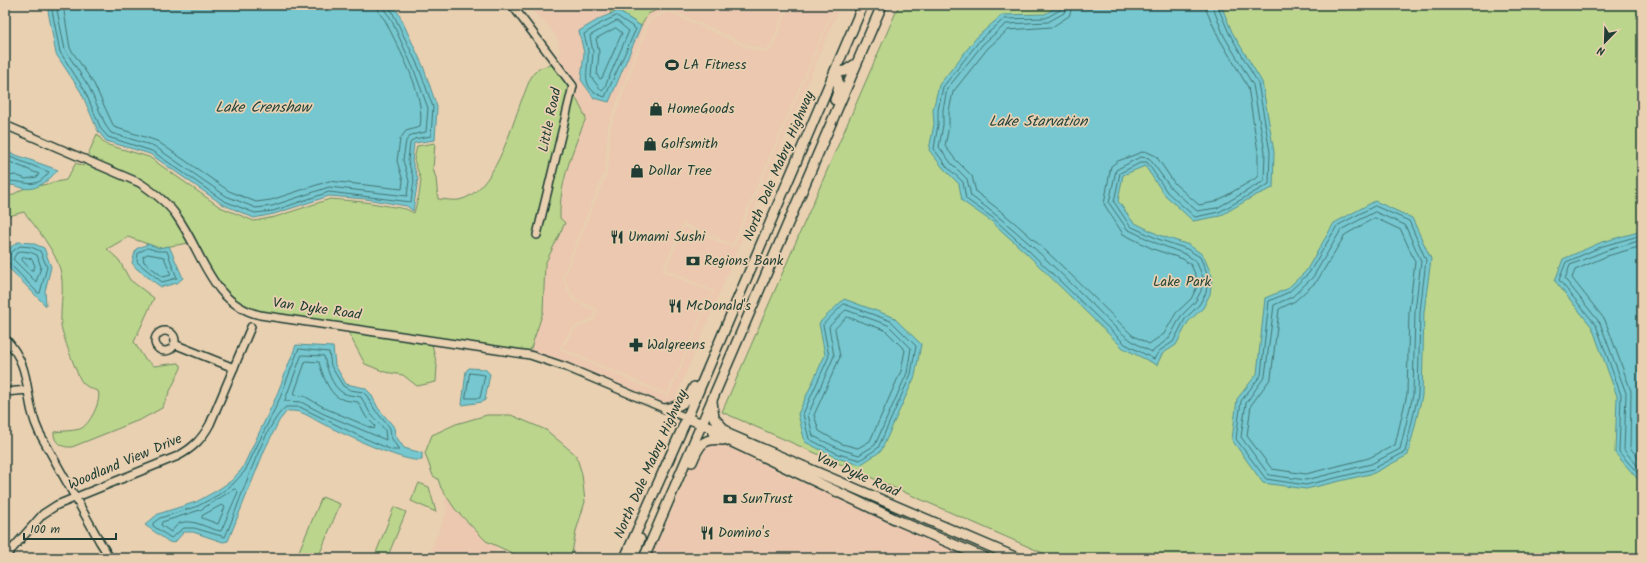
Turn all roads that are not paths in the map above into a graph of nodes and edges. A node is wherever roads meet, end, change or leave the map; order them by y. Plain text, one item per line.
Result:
1 (512, 5) edge
2 (863, 5) edge
3 (882, 5) edge
4 (857, 63) junction
5 (832, 77) junction
6 (5, 125) edge
7 (806, 182) junction
8 (537, 234) dead end
9 (251, 327) dead end
10 (5, 338) edge
11 (174, 344) dead end
12 (234, 368) junction
13 (28, 390) junction
14 (5, 392) edge
15 (712, 399) junction
16 (665, 409) junction
17 (687, 418) junction
18 (701, 424) junction
19 (727, 437) junction
20 (75, 497) junction
21 (652, 497) junction
22 (897, 520) junction
23 (5, 557) edge
24 (110, 558) edge
25 (625, 558) edge
26 (632, 558) edge
27 (645, 558) edge
28 (985, 558) edge
29 (1012, 558) edge
30 (1016, 558) edge

1 - 8 street, Little Road
2 - 5 main road, North Dale Mabry Highway
3 - 4 main road, North Dale Mabry Highway
4 - 5 main road
4 - 7 main road, North Dale Mabry Highway
5 - 7 main road
5 - 16 main road
5 - 17 main road, North Dale Mabry Highway
6 - 16 street, Van Dyke Road
7 - 15 main road, North Dale Mabry Highway
9 - 12 street, Woodland View Drive
10 - 13 street
11 - 12 street
12 - 20 street, Woodland View Drive
13 - 14 street
13 - 20 street
15 - 18 main road, North Dale Mabry Highway
15 - 19 main road
16 - 17 street, Van Dyke Road
17 - 18 main road, Van Dyke Road
17 - 21 main road, North Dale Mabry Highway
18 - 19 main road, Van Dyke Road
18 - 27 main road, North Dale Mabry Highway
19 - 22 main road, Van Dyke Road
19 - 27 main road
19 - 30 main road, Van Dyke Road
20 - 23 street, Woodland View Drive
20 - 24 street
21 - 25 main road, North Dale Mabry Highway
21 - 26 main road
22 - 28 main road, Van Dyke Road
22 - 29 main road

